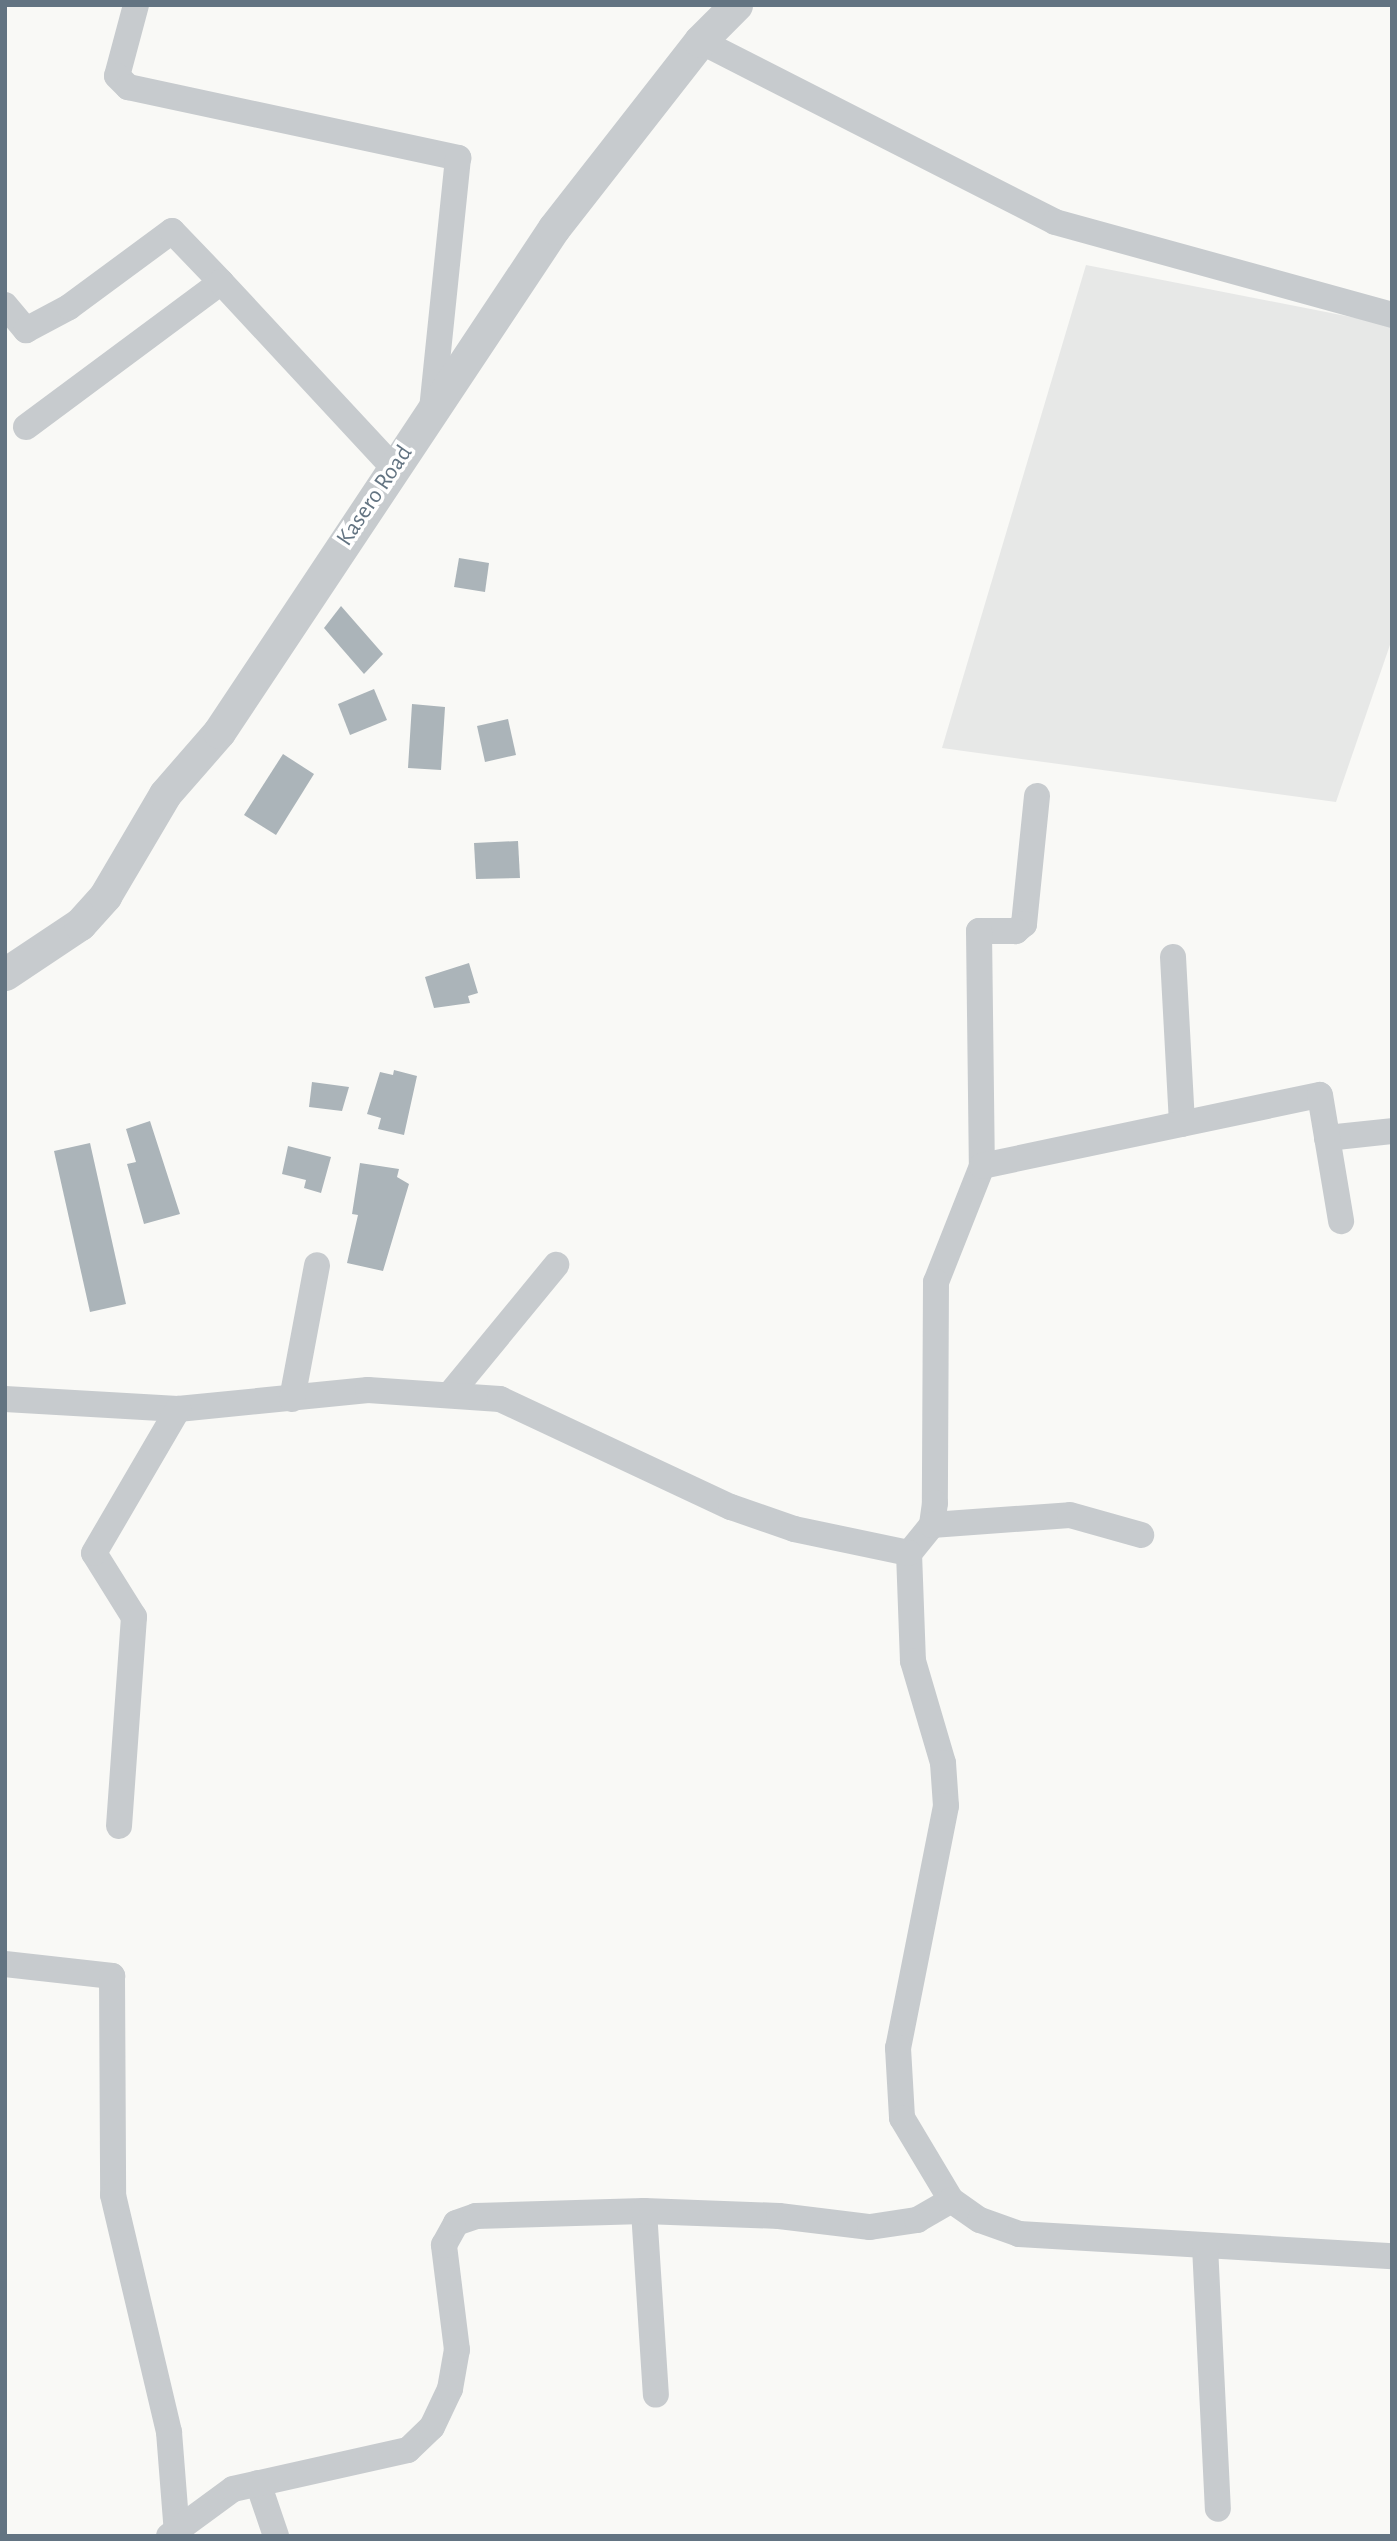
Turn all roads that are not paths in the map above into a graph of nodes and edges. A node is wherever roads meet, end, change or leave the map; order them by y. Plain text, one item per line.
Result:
1 (136, 5) edge
2 (736, 5) edge
3 (700, 41) junction
4 (221, 282) junction
5 (5, 305) edge
6 (1392, 315) edge
7 (432, 411) junction
8 (26, 427) dead end
9 (394, 468) junction
10 (1037, 796) dead end
11 (1173, 957) dead end
12 (5, 974) edge
13 (1182, 1124) junction
14 (1392, 1131) edge
15 (1327, 1138) junction
16 (982, 1166) junction
17 (1341, 1221) dead end
18 (317, 1265) dead end
19 (556, 1265) dead end
20 (451, 1393) junction
21 (5, 1399) edge
22 (292, 1399) junction
23 (178, 1409) junction
24 (932, 1525) junction
25 (1141, 1535) dead end
26 (909, 1553) junction
27 (118, 1826) dead end
28 (5, 1964) edge
29 (951, 2200) junction
30 (644, 2211) junction
31 (1205, 2246) junction
32 (1392, 2256) edge
33 (656, 2395) dead end
34 (258, 2483) junction
35 (1218, 2510) dead end
36 (173, 2535) edge
37 (276, 2536) edge

1 - 7 street
2 - 3 street, Kasero Road
3 - 6 street
3 - 7 street, Kasero Road
4 - 5 street
4 - 8 street
4 - 9 street
7 - 9 street, Kasero Road
9 - 12 street, Kasero Road
10 - 16 street
11 - 13 street
13 - 15 street
13 - 16 street
14 - 15 street
15 - 17 street
16 - 24 street
18 - 22 street
19 - 20 street
20 - 22 street
20 - 26 street
21 - 23 street
22 - 23 street
23 - 27 street
24 - 25 street
24 - 26 street
26 - 29 street
28 - 36 street
29 - 30 street
29 - 31 street
30 - 33 street
30 - 34 street
31 - 32 street
31 - 35 street
34 - 36 street
34 - 37 street

